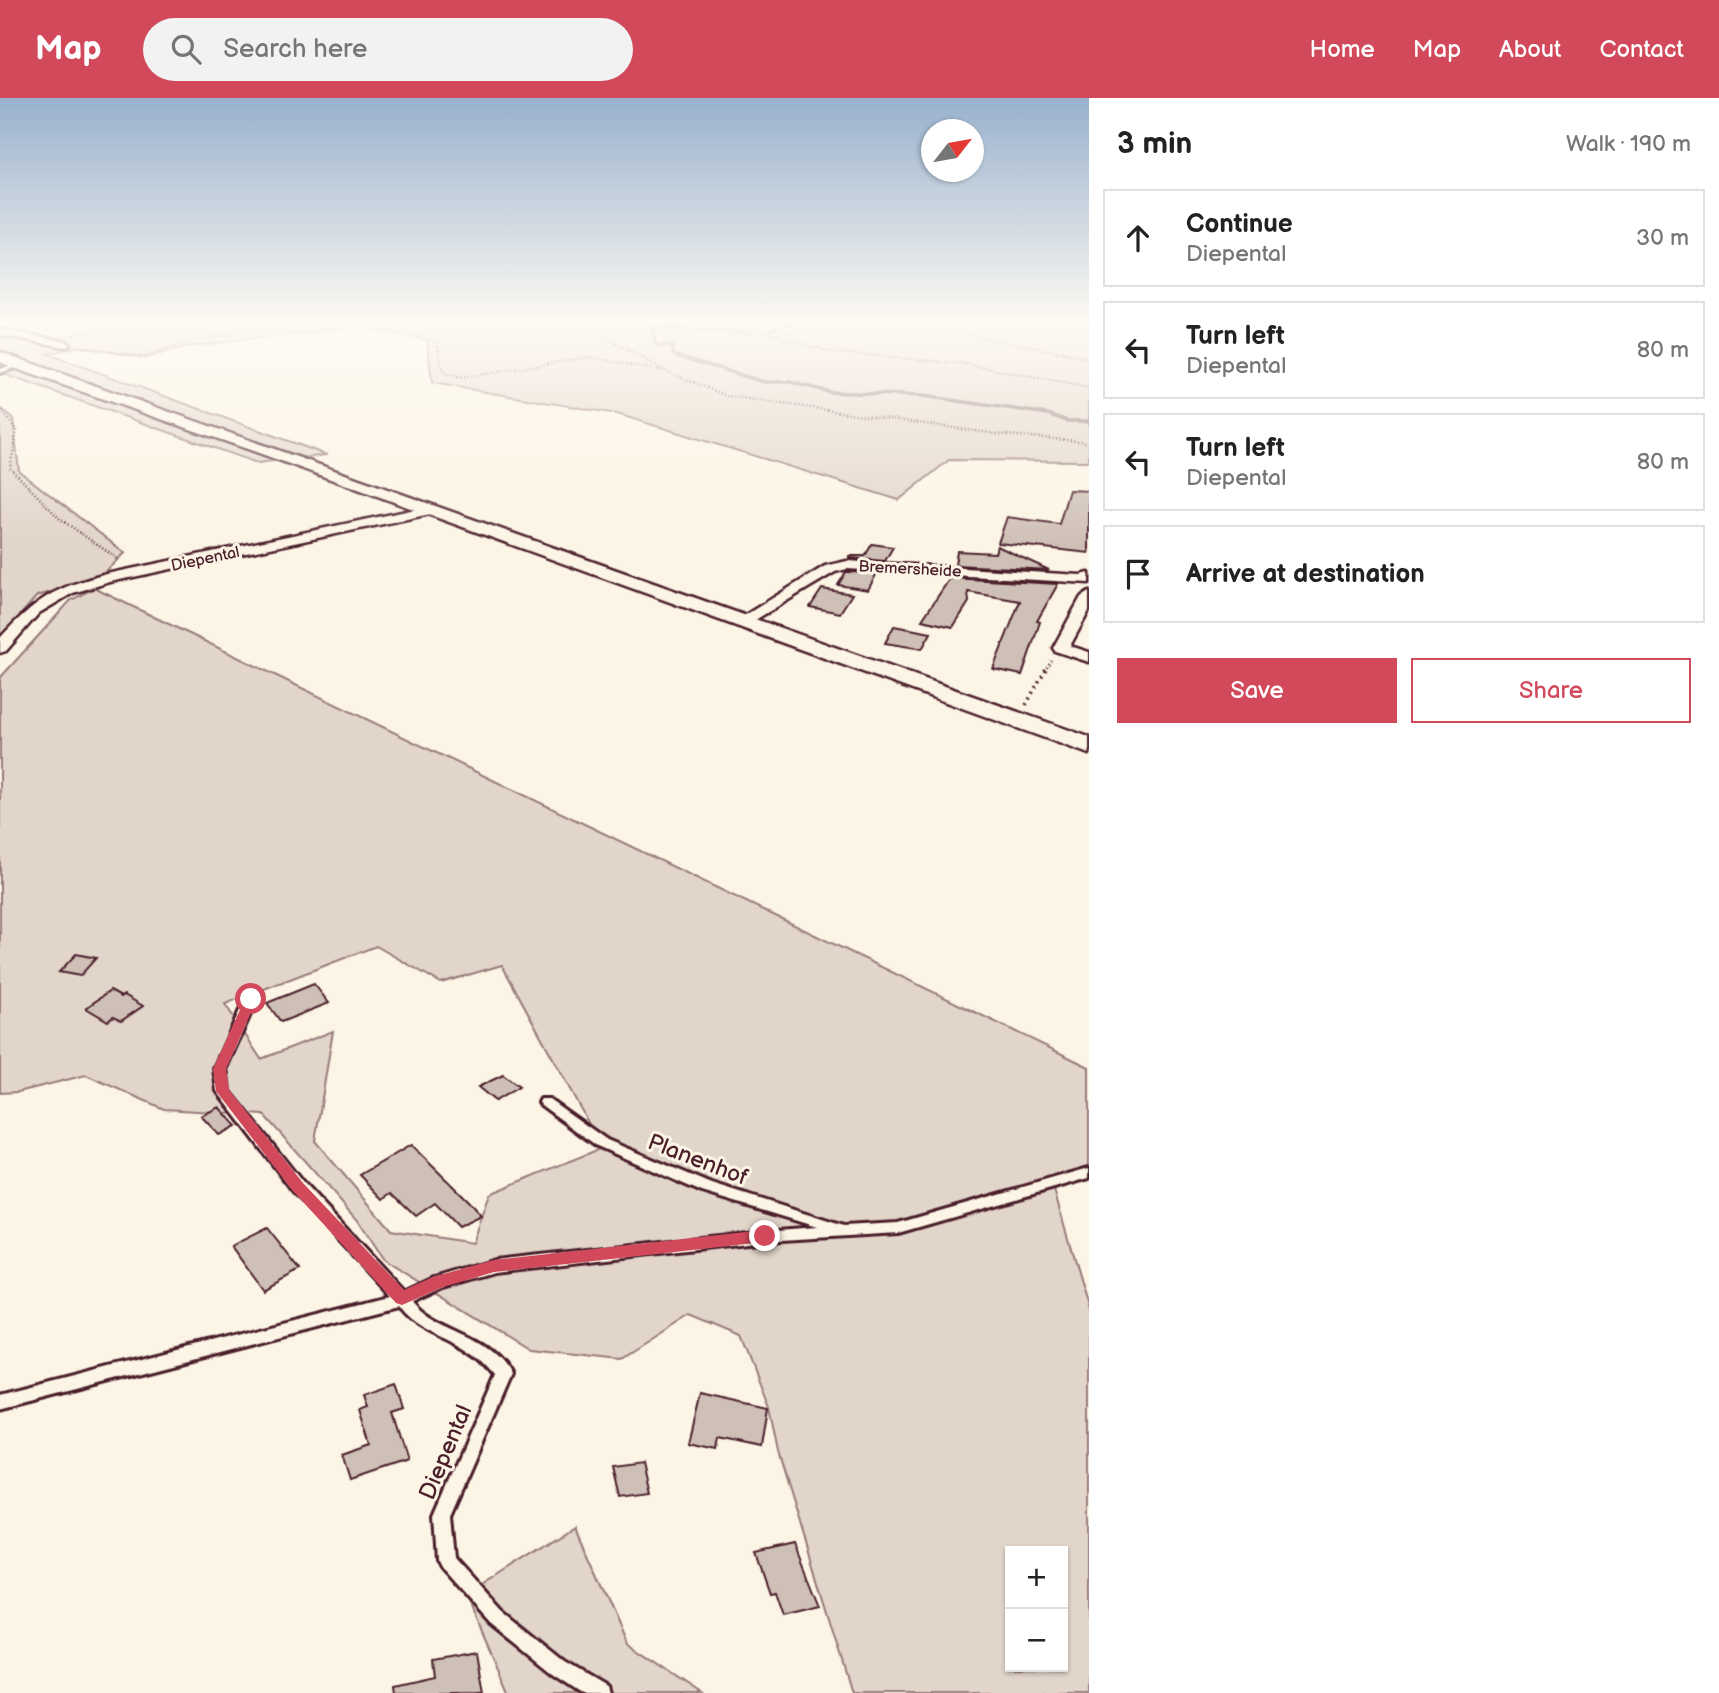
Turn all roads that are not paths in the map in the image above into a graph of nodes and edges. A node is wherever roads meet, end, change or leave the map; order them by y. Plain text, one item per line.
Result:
1 (96, 395) edge
2 (430, 510) junction
3 (1089, 578) edge
4 (1089, 597) edge
5 (745, 620) junction
6 (0, 648) edge
7 (1089, 657) edge
8 (1089, 746) edge
9 (251, 999) dead end
10 (545, 1102) dead end
11 (1089, 1173) edge
12 (847, 1231) junction
13 (402, 1298) junction
14 (0, 1402) edge
15 (599, 1693) edge

1 - 2 main road
2 - 5 main road
2 - 6 street, Diepental
3 - 5 street, Bremersheide
4 - 7 street
5 - 8 main road
9 - 13 lane, Diepental
10 - 12 lane, Planenhof
11 - 12 lane
12 - 13 lane
13 - 14 lane
13 - 15 lane, Diepental

